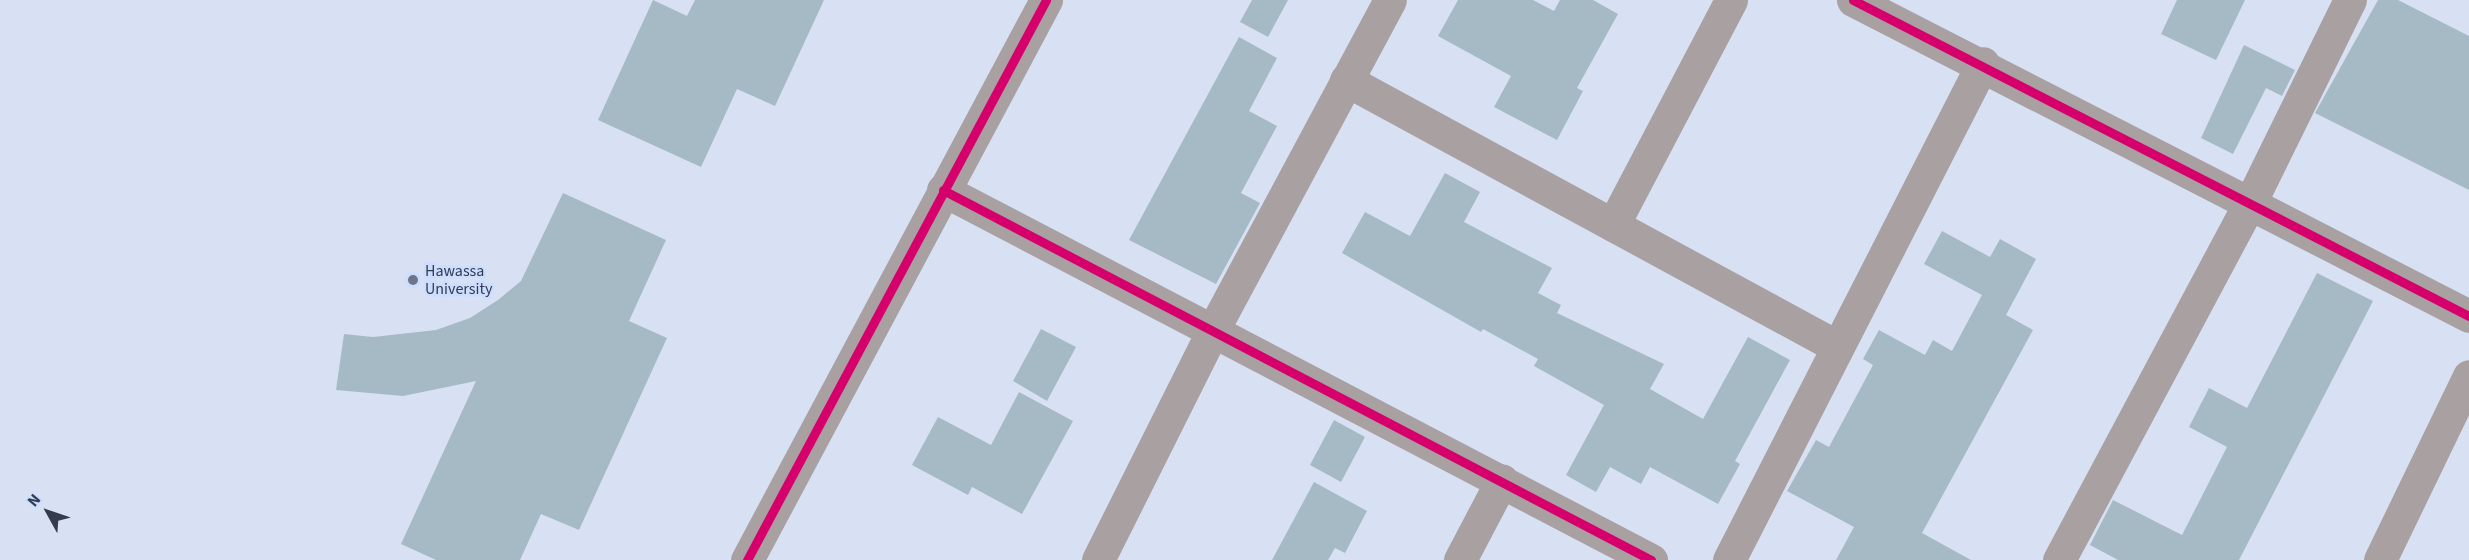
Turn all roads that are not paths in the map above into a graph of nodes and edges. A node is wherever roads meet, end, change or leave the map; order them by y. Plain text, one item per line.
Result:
1 (1046, 0) edge
2 (1390, 0) edge
3 (1731, 0) edge
4 (1853, 0) edge
5 (2350, 0) edge
6 (1983, 63) junction
7 (1346, 80) junction
8 (944, 190) junction
9 (2251, 201) junction
10 (1613, 225) junction
11 (2469, 315) edge
12 (1213, 330) junction
13 (1836, 346) junction
14 (2469, 376) edge
15 (1502, 480) junction
16 (747, 560) edge
17 (1098, 560) edge
18 (1460, 560) edge
19 (1651, 560) edge
20 (1729, 560) edge
21 (2059, 560) edge
22 (2380, 560) edge

1 - 8 street
2 - 7 street
3 - 10 street
4 - 6 street
5 - 9 street
6 - 9 street
6 - 13 street
7 - 10 street
7 - 12 street
8 - 12 street
8 - 16 street
9 - 11 street
9 - 21 street
10 - 13 street
12 - 15 street
12 - 17 street
13 - 20 street
14 - 22 street
15 - 18 street
15 - 19 street

